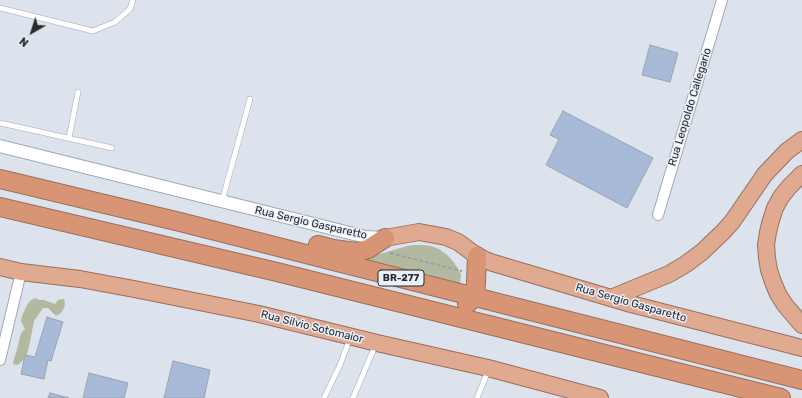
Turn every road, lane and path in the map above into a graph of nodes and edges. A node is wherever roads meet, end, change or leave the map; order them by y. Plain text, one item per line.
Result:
1 (133, 0) edge
2 (722, 0) edge
3 (0, 8) edge
4 (78, 92) dead end
5 (250, 99) dead end
6 (0, 123) edge
7 (69, 138) junction
8 (802, 140) edge
9 (0, 146) edge
10 (112, 148) dead end
11 (802, 174) edge
12 (0, 179) edge
13 (222, 201) junction
14 (0, 207) edge
15 (658, 215) dead end
16 (180, 222) junction
17 (385, 238) junction
18 (370, 248) junction
19 (477, 256) junction
20 (0, 267) edge
21 (21, 272) junction
22 (277, 272) junction
23 (476, 275) junction
24 (474, 297) junction
25 (611, 298) junction
26 (802, 325) edge
27 (351, 336) junction
28 (377, 343) junction
29 (802, 348) edge
30 (0, 360) edge
31 (488, 368) junction
32 (802, 380) edge
33 (324, 398) edge
34 (353, 398) edge
35 (478, 398) edge
36 (600, 398) edge
37 (781, 398) edge

1 - 3 lane
2 - 15 street, Rua Leopoldo Callegario
4 - 7 lane
5 - 13 lane
6 - 7 lane
7 - 10 lane
8 - 25 highway
9 - 13 street, Rua Sergio Gasparetto
11 - 26 highway
12 - 16 highway, BR-277
13 - 17 street, Rua Sergio Gasparetto
14 - 22 highway, BR-277
16 - 18 highway
16 - 24 highway, BR-277
17 - 18 highway
17 - 19 highway, Rua Sergio Gasparetto
18 - 23 path
19 - 23 highway
19 - 25 highway, Rua Sergio Gasparetto
20 - 21 highway, Rua Silvio Sotomaior
21 - 27 highway, Rua Silvio Sotomaior
21 - 30 street
22 - 24 highway
22 - 37 highway, BR-277
23 - 24 highway
24 - 32 highway, BR-277
25 - 29 highway, Rua Sergio Gasparetto
27 - 28 highway, Rua Silvio Sotomaior
27 - 33 lane
28 - 31 highway, Rua Silvio Sotomaior
28 - 34 lane
31 - 35 lane
31 - 36 highway, Rua Silvio Sotomaior

